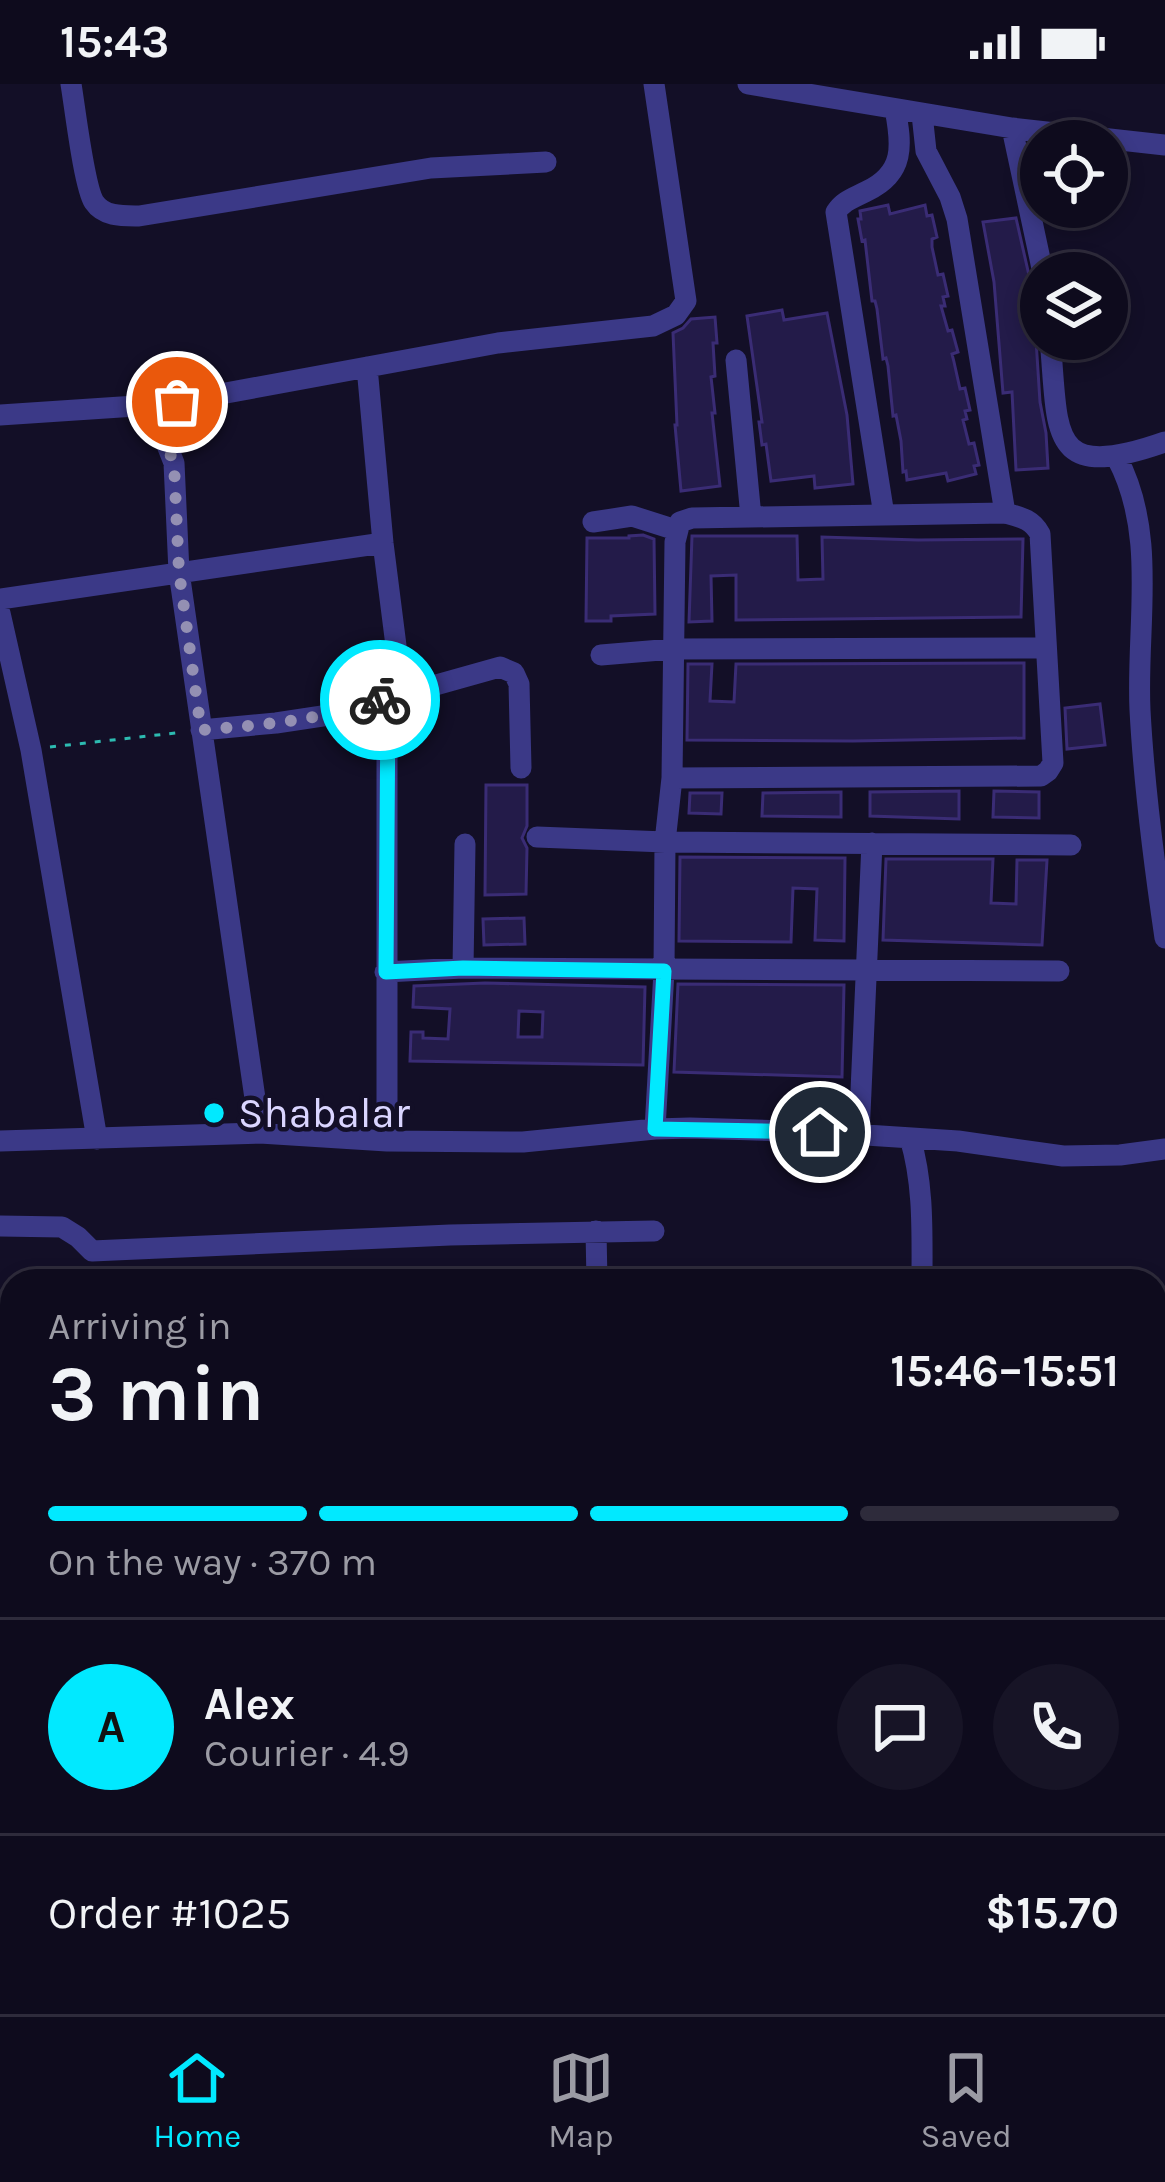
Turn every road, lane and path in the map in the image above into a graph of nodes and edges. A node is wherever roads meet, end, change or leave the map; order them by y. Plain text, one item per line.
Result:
1 (71, 84) edge
2 (654, 84) edge
3 (748, 84) edge
4 (783, 87) edge
5 (895, 109) junction
6 (922, 114) junction
7 (1012, 128) junction
8 (1165, 145) edge
9 (546, 162) dead end
10 (1039, 252) edge
11 (736, 360) dead end
12 (1052, 360) edge
13 (367, 367) junction
14 (166, 404) junction
15 (0, 416) edge
16 (1165, 442) edge
17 (1117, 458) junction
18 (1005, 513) junction
19 (884, 515) junction
20 (751, 517) junction
21 (593, 522) dead end
22 (676, 530) junction
23 (383, 543) junction
24 (179, 572) junction
25 (0, 598) edge
26 (1153, 603) edge
27 (0, 613) edge
28 (1046, 648) junction
29 (673, 650) junction
30 (601, 655) dead end
31 (395, 696) junction
32 (201, 730) junction
33 (31, 749) junction
34 (521, 768) dead end
35 (672, 778) junction
36 (537, 837) dead end
37 (665, 842) junction
38 (872, 843) junction
39 (465, 844) dead end
40 (1071, 845) dead end
41 (1165, 938) edge
42 (463, 968) junction
43 (664, 971) junction
44 (866, 971) junction
45 (1059, 971) dead end
46 (386, 972) junction
47 (655, 1129) junction
48 (260, 1133) junction
49 (859, 1136) junction
50 (910, 1138) junction
51 (98, 1139) junction
52 (0, 1141) edge
53 (387, 1141) junction
54 (1165, 1148) edge
55 (0, 1226) edge
56 (596, 1231) junction
57 (654, 1231) dead end
58 (597, 1269) edge
59 (922, 1269) edge

1 - 9 street
2 - 13 street
3 - 4 street
4 - 5 street
5 - 6 street
5 - 19 street
6 - 7 street
6 - 18 street
7 - 8 street
7 - 10 street
11 - 20 street
12 - 17 street
13 - 14 street
13 - 23 street
14 - 15 street
14 - 24 street
16 - 17 street
17 - 26 street
18 - 19 street
18 - 28 street
19 - 20 street
20 - 22 street
21 - 22 street
22 - 29 street
23 - 24 street
23 - 31 street
24 - 25 street
24 - 32 street
26 - 41 street
27 - 33 street
28 - 29 street
28 - 35 street
29 - 30 street
29 - 35 street
31 - 32 street
31 - 34 street
31 - 46 street
32 - 33 path
32 - 48 street
33 - 51 street
35 - 37 street
36 - 37 street
37 - 38 street
37 - 43 street
38 - 40 street
38 - 44 street
39 - 42 street
42 - 43 street
42 - 46 street
43 - 44 street
43 - 47 street
44 - 45 street
44 - 49 street
46 - 53 street
47 - 49 street
47 - 53 street
48 - 51 street
48 - 53 street
49 - 50 street
50 - 54 street
50 - 59 street
51 - 52 street
55 - 56 street
56 - 57 street
56 - 58 street

